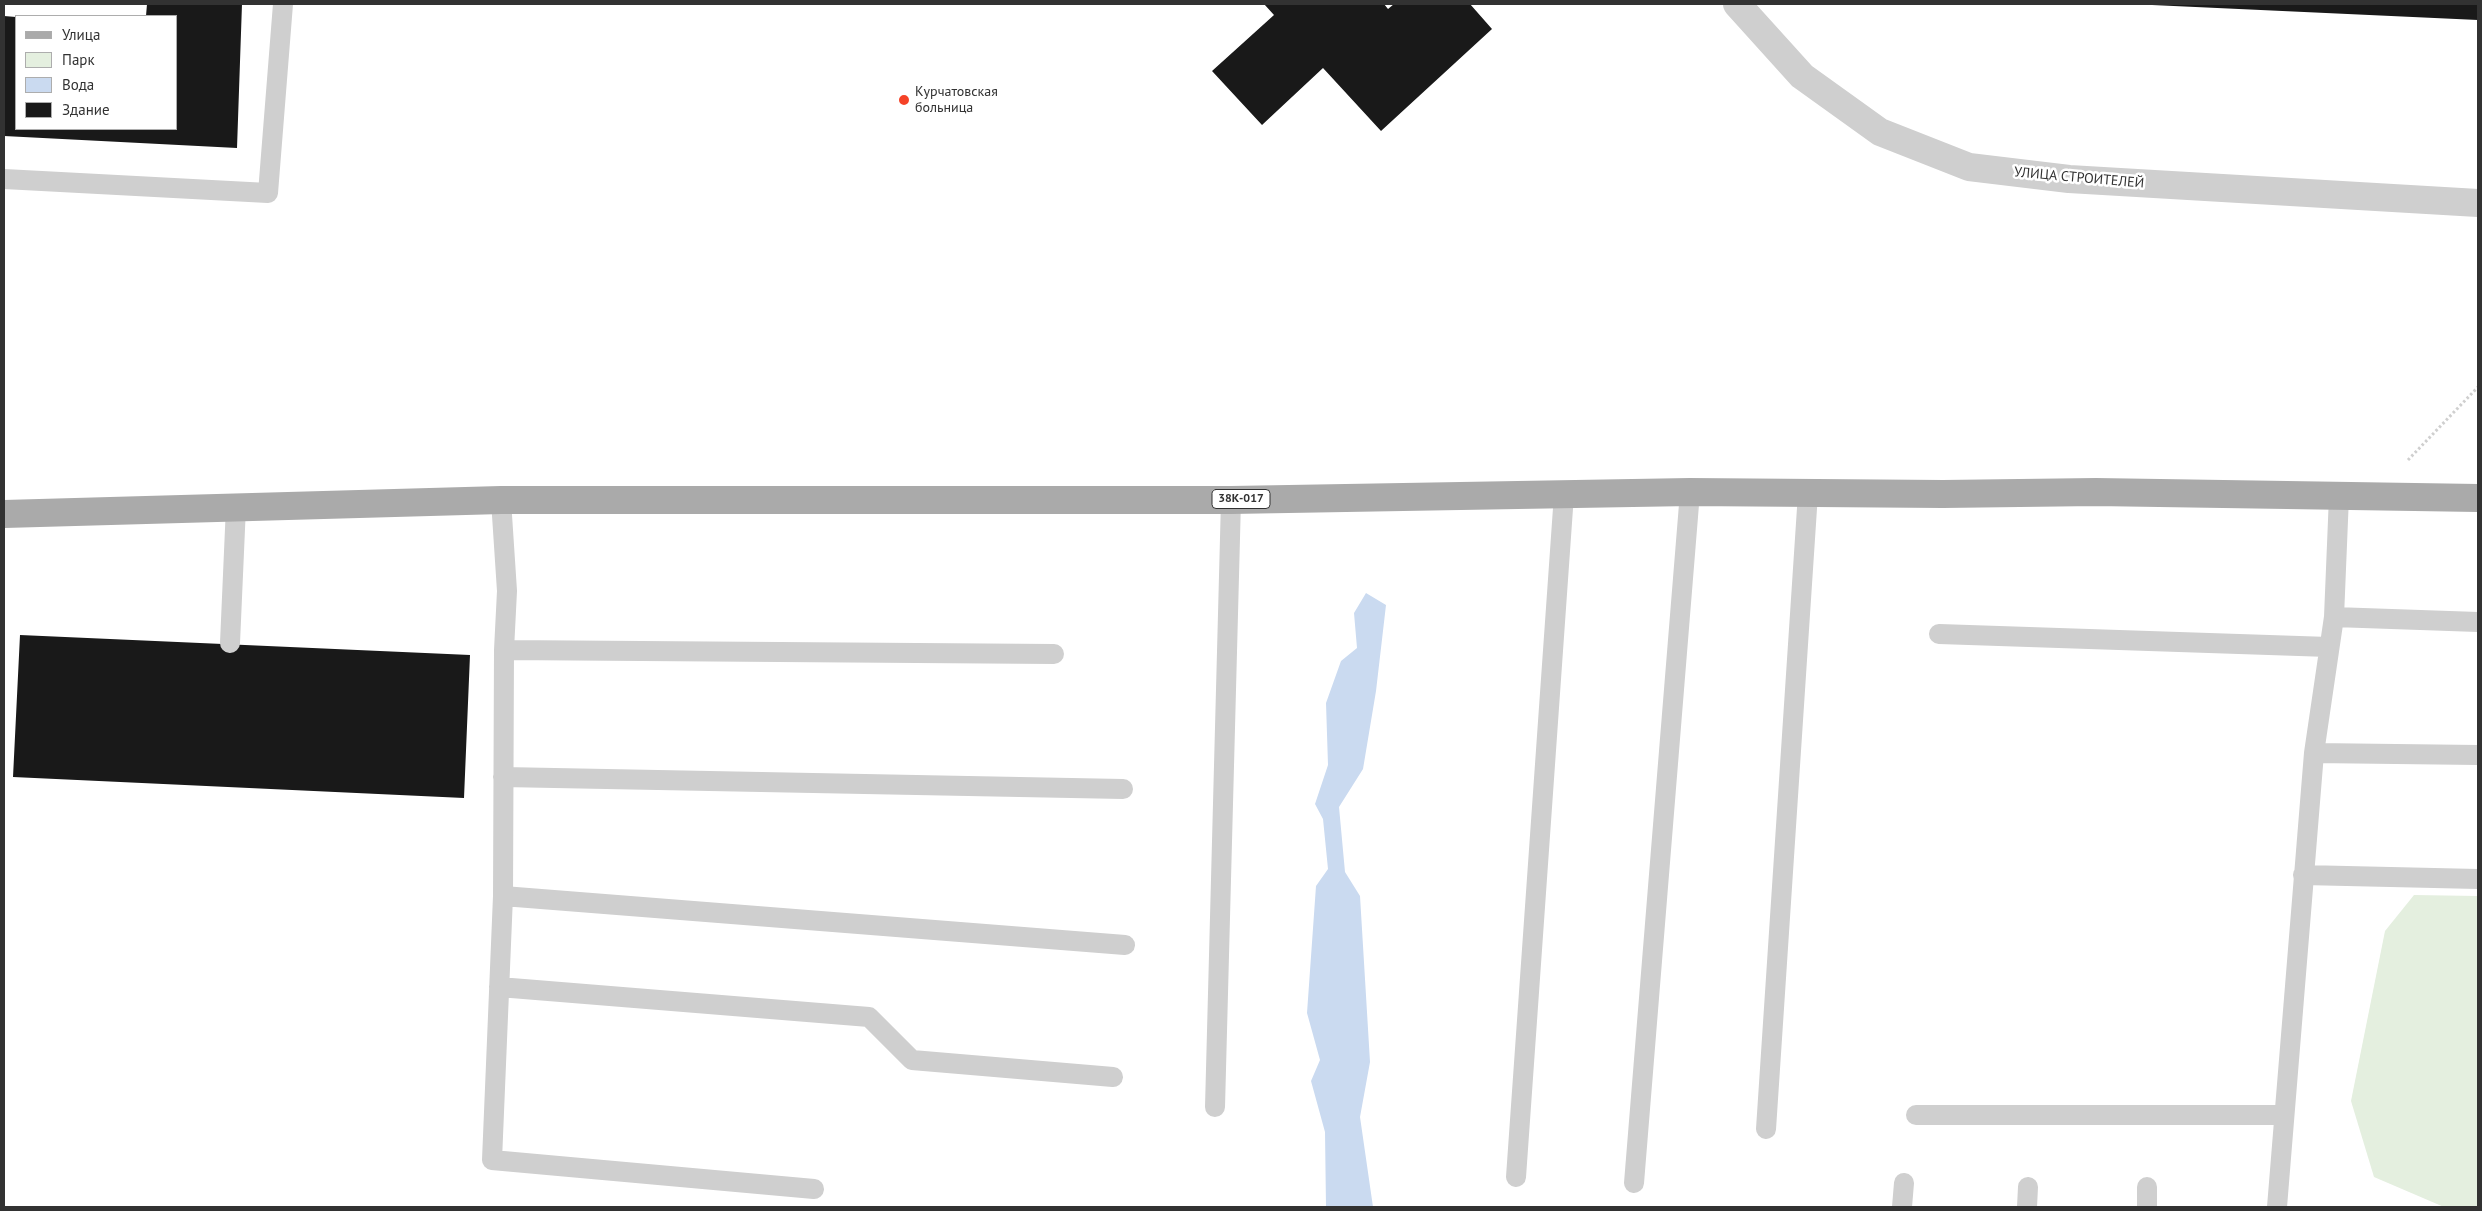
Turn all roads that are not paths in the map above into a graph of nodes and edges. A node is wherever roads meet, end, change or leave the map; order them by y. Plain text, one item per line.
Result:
1 (283, 4) edge
2 (1737, 4) edge
3 (4, 179) edge
4 (2478, 202) edge
5 (1690, 492) junction
6 (1808, 493) junction
7 (1564, 494) junction
8 (2339, 496) junction
9 (2478, 498) edge
10 (501, 500) junction
11 (1231, 500) junction
12 (236, 506) junction
13 (4, 514) edge
14 (2334, 617) junction
15 (2478, 622) edge
16 (1939, 634) dead end
17 (230, 643) dead end
18 (2329, 647) junction
19 (504, 650) junction
20 (1054, 654) dead end
21 (2314, 754) junction
22 (2478, 755) edge
23 (503, 777) junction
24 (1123, 789) dead end
25 (2303, 875) junction
26 (2478, 879) edge
27 (503, 896) junction
28 (1125, 946) dead end
29 (499, 987) junction
30 (1113, 1076) dead end
31 (1215, 1107) dead end
32 (1916, 1115) dead end
33 (2284, 1115) junction
34 (1766, 1129) dead end
35 (1516, 1178) dead end
36 (1634, 1183) dead end
37 (1904, 1183) dead end
38 (2028, 1186) dead end
39 (2147, 1187) dead end
40 (814, 1188) dead end
41 (1902, 1207) edge
42 (2027, 1207) edge
43 (2147, 1207) edge
44 (2278, 1207) edge

1 - 3 lane
2 - 4 street, УЛИЦА СТРОИТЕЛЕЙ
5 - 6 main road, 38К-017
5 - 7 main road, 38К-017
5 - 36 lane
6 - 8 main road, 38К-017
6 - 34 lane
7 - 11 main road, 38К-017
7 - 35 lane
8 - 9 main road, 38К-017
8 - 14 lane
10 - 11 main road, 38К-017
10 - 12 main road, 38К-017
10 - 19 lane
11 - 31 lane
12 - 13 main road, 38К-017
12 - 17 lane
14 - 15 lane
14 - 18 lane
16 - 18 lane
18 - 21 lane
19 - 20 lane
19 - 23 lane
21 - 22 lane
21 - 25 lane
23 - 24 lane
23 - 27 lane
25 - 26 lane
25 - 33 lane
27 - 28 lane
27 - 29 lane
29 - 30 lane
29 - 40 lane
32 - 33 lane
33 - 44 lane
37 - 41 lane
38 - 42 lane
39 - 43 lane

